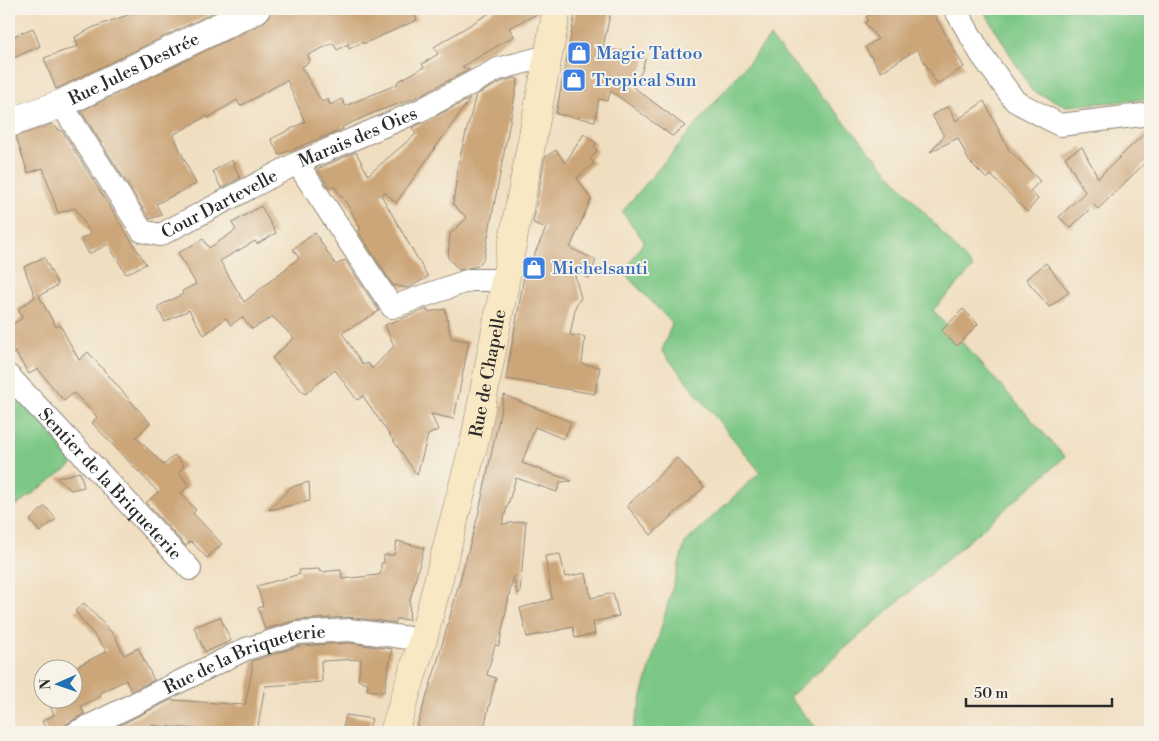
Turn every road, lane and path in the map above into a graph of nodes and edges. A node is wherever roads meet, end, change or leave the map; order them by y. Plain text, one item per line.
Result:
1 (256, 9) edge
2 (557, 9) edge
3 (955, 9) edge
4 (548, 56) junction
5 (61, 104) junction
6 (1150, 114) edge
7 (9, 123) edge
8 (297, 163) junction
9 (505, 280) junction
10 (9, 376) edge
11 (190, 569) dead end
12 (422, 643) junction
13 (77, 732) edge
14 (394, 732) edge

1 - 5 street, Rue Jules Destrée
2 - 4 main road, Rue de Chapelle
3 - 6 street
4 - 8 street, Marais des Oies
4 - 9 main road, Rue de Chapelle
5 - 7 street, Rue Jules Destrée
5 - 8 street, Cour Dartevelle
8 - 9 street, Marais des Oies
9 - 12 main road, Rue de Chapelle
10 - 11 street, Sentier de la Briqueterie
12 - 13 street, Rue de la Briqueterie
12 - 14 main road, Rue de Chapelle

